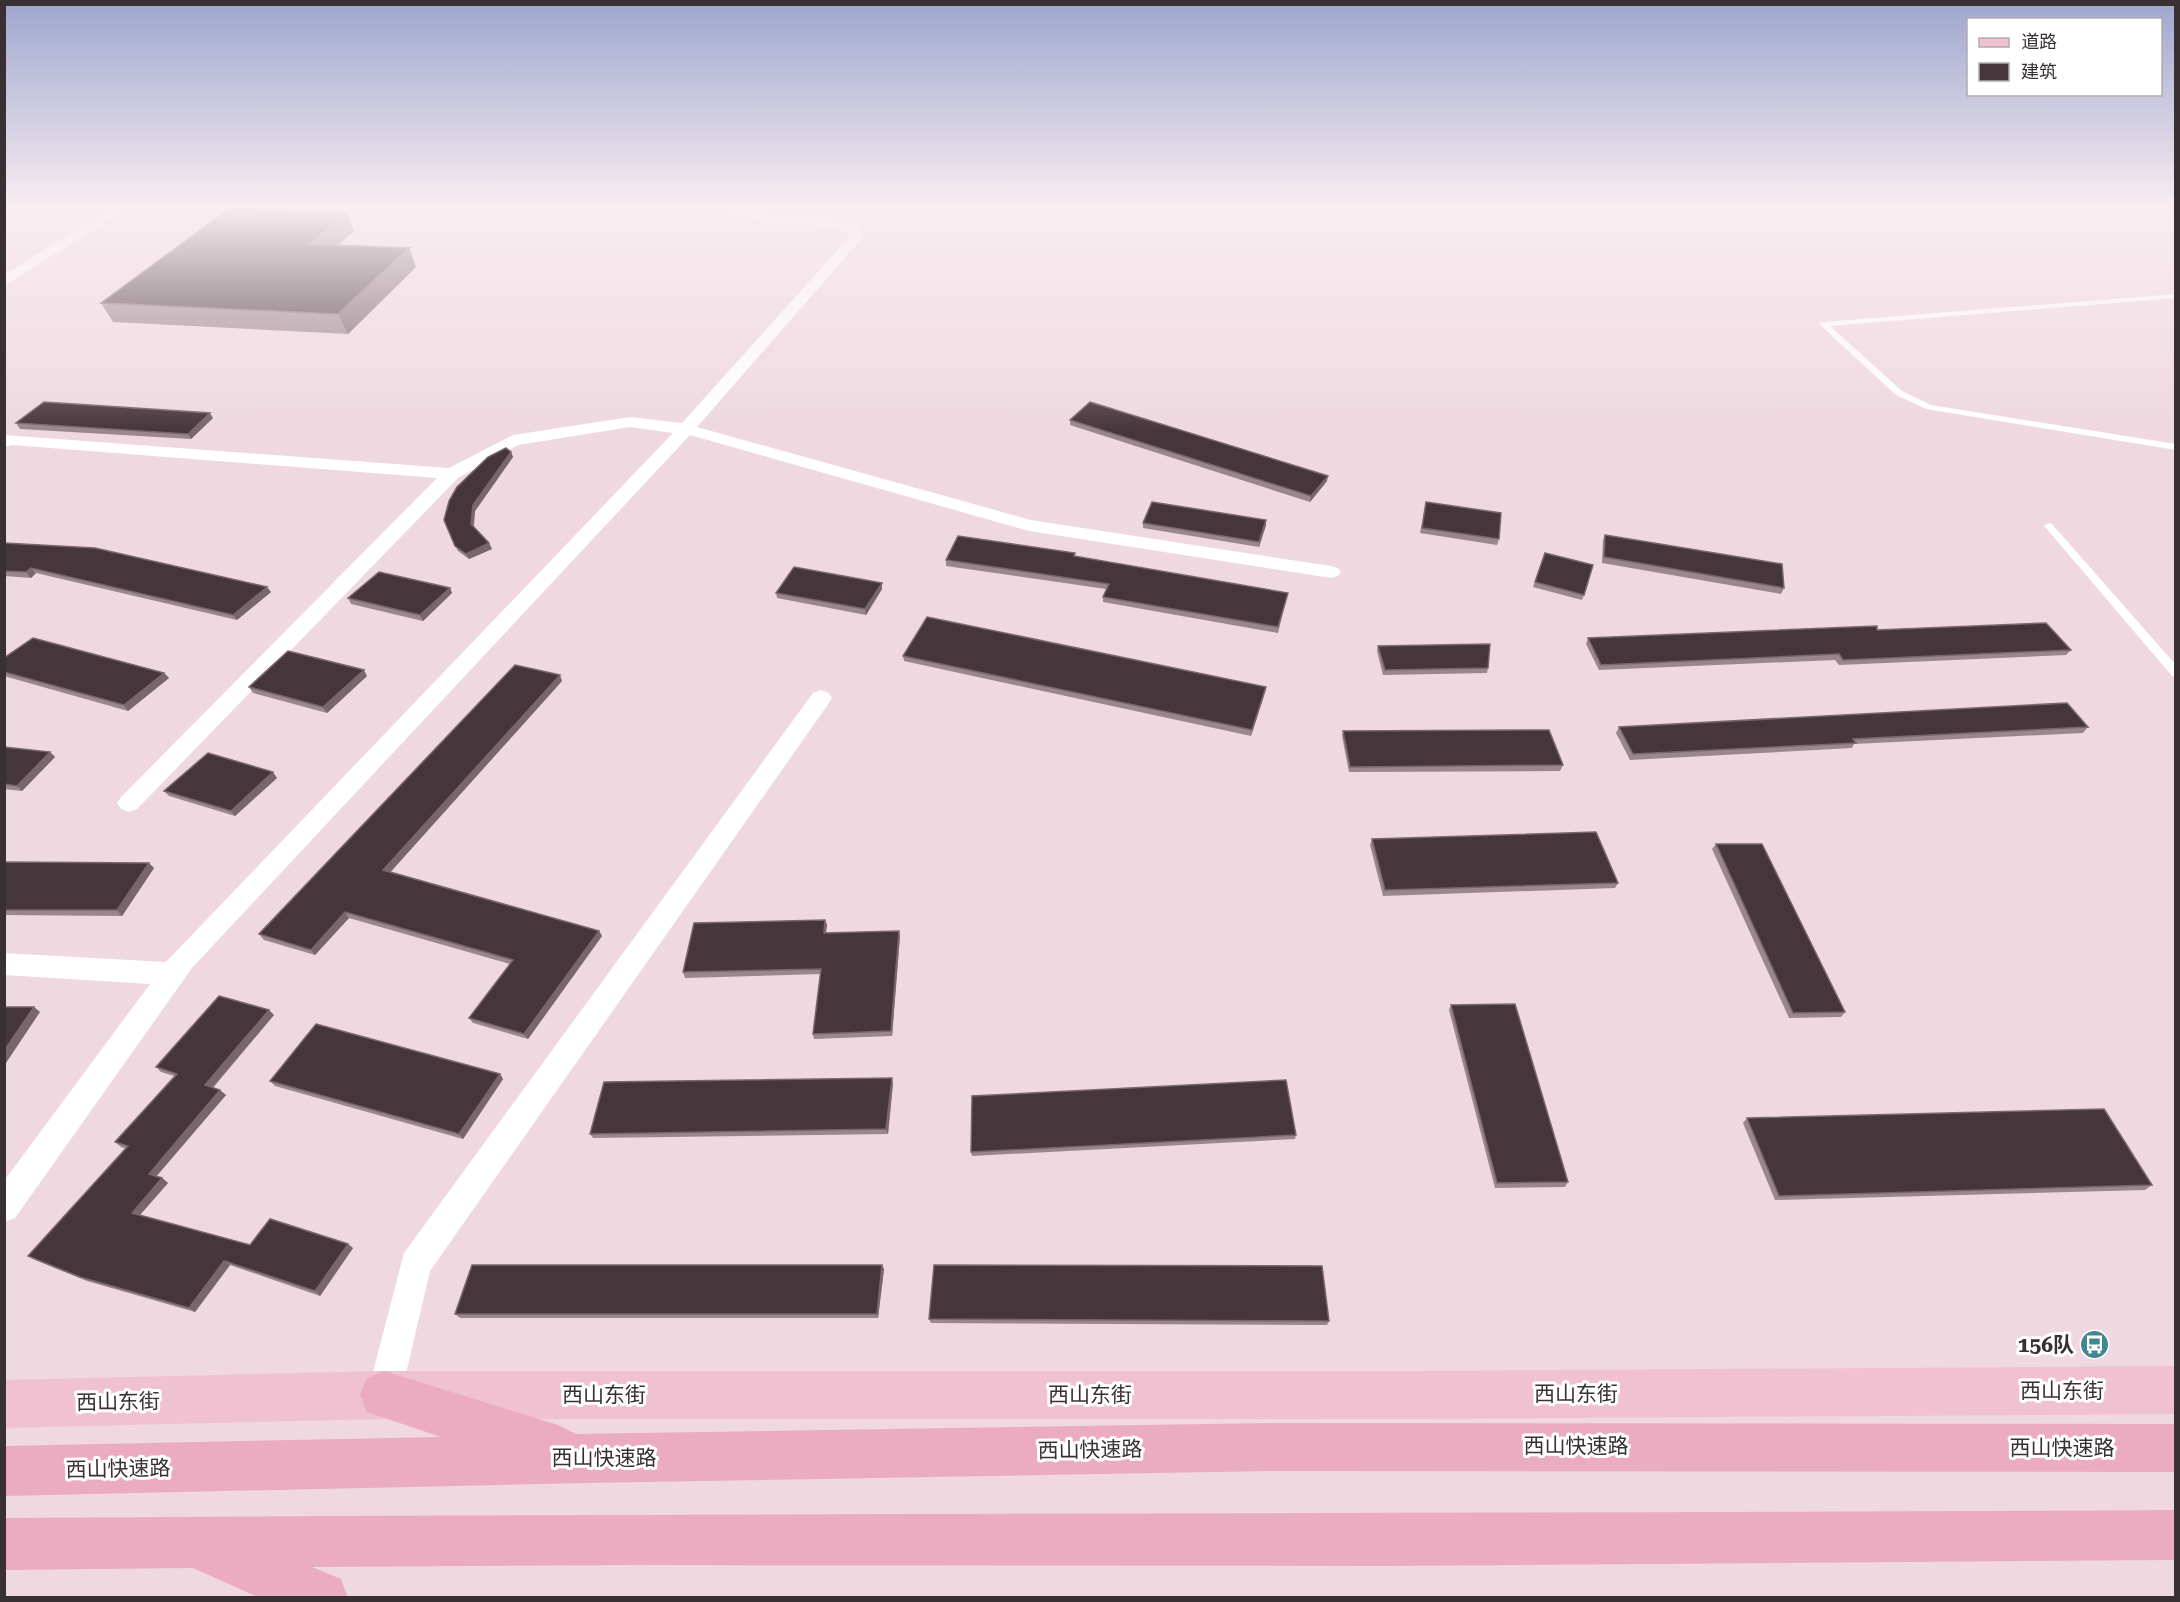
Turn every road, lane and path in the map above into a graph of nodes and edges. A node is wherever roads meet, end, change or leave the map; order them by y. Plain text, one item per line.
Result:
1 (816, 282) edge
2 (2175, 296) edge
3 (686, 429) junction
4 (4, 442) edge
5 (2175, 447) edge
6 (452, 474) junction
7 (2049, 526) dead end
8 (1331, 572) dead end
9 (2175, 673) edge
10 (821, 698) dead end
11 (129, 803) dead end
12 (4, 964) edge
13 (173, 975) junction
14 (4, 1206) edge
15 (2175, 1390) edge
16 (384, 1395) junction
17 (4, 1404) edge
18 (2175, 1448) edge
19 (585, 1458) junction
20 (4, 1471) edge
21 (2175, 1535) edge
22 (195, 1542) junction
23 (4, 1544) edge
24 (322, 1598) edge

1 - 3 street
2 - 5 lane
3 - 6 street
3 - 8 street
3 - 13 street
4 - 6 street
6 - 11 street
7 - 9 lane
10 - 16 street
12 - 13 street
13 - 14 street
15 - 16 main road, 西山东街
16 - 17 main road, 西山东街
16 - 19 highway
18 - 19 highway, 西山快速路
19 - 20 highway, 西山快速路
21 - 22 highway
22 - 23 highway
22 - 24 highway

